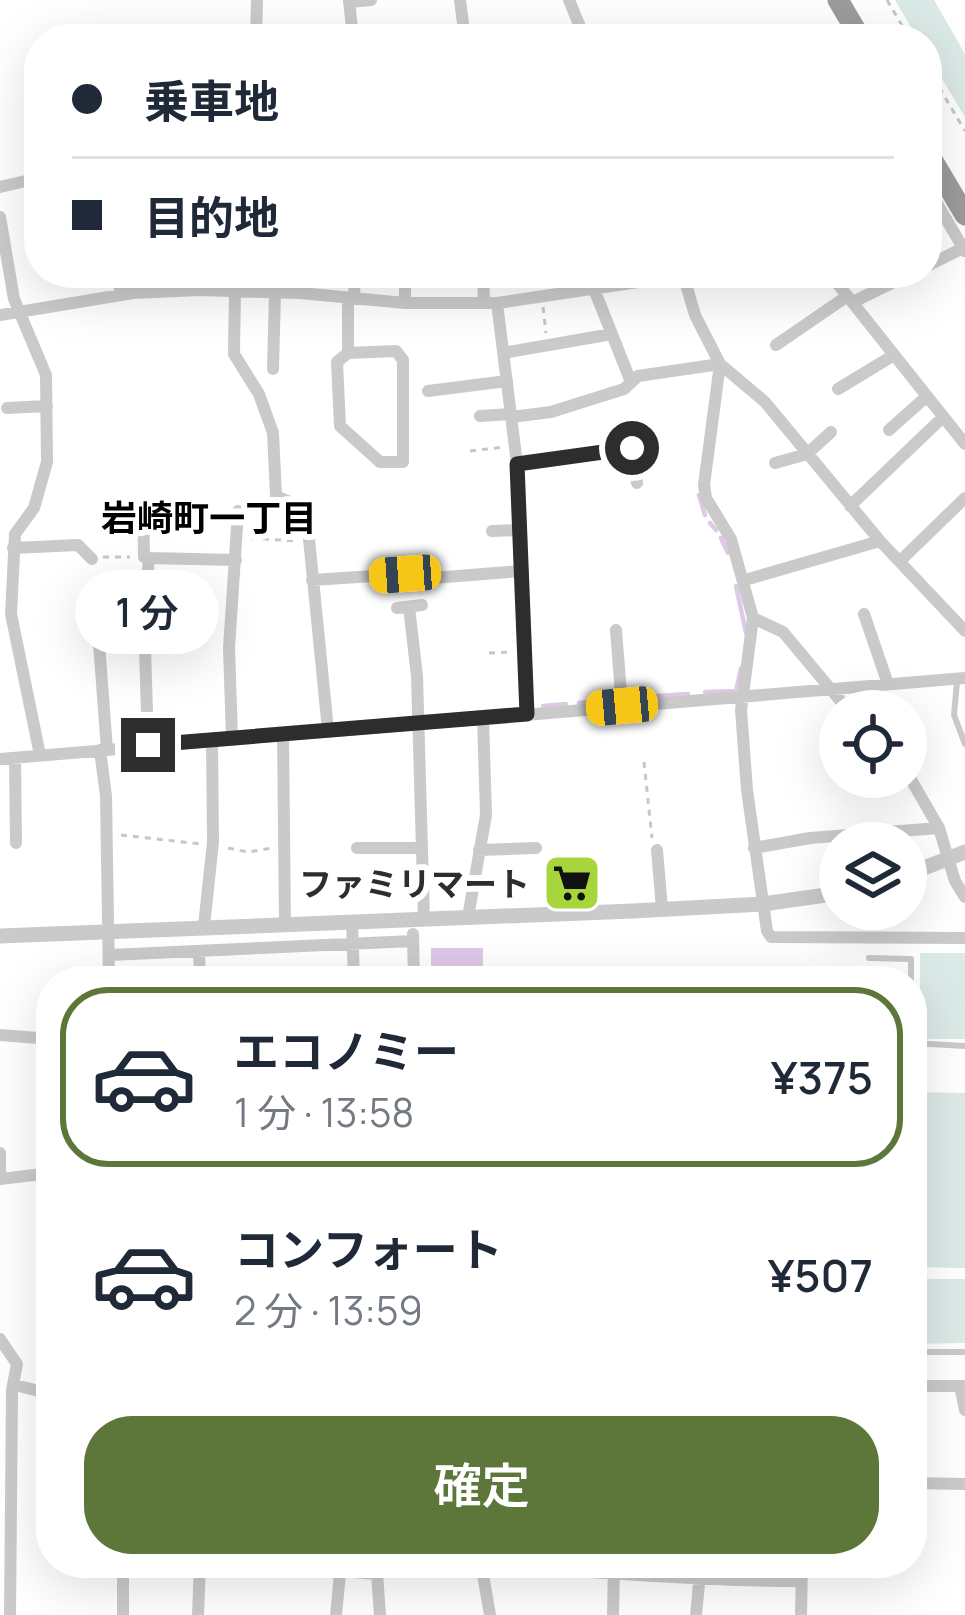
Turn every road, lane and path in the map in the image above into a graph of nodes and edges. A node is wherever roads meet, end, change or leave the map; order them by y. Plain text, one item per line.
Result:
1 (370, 0) edge
2 (349, 1) edge
3 (942, 93) edge
4 (965, 131) edge
5 (942, 176) edge
6 (965, 215) edge
7 (942, 216) edge
8 (1, 222) edge
9 (964, 250) edge
10 (120, 288) edge
11 (352, 288) edge
12 (405, 288) edge
13 (487, 288) edge
14 (600, 288) edge
15 (687, 288) edge
16 (841, 288) edge
17 (876, 288) edge
18 (594, 289) junction
19 (199, 290) joint
20 (235, 291) junction
21 (275, 292) junction
22 (120, 295) junction
23 (352, 298) junction
24 (542, 298) junction
25 (850, 299) junction
26 (491, 302) junction
27 (406, 303) junction
28 (20, 312) junction
29 (0, 315) edge
30 (612, 334) junction
31 (776, 345) dead end
32 (548, 346) junction
33 (348, 353) junction
34 (503, 353) junction
35 (894, 355) junction
36 (721, 364) junction
37 (273, 369) dead end
38 (507, 381) junction
39 (631, 382) junction
40 (838, 389) dead end
41 (428, 391) dead end
42 (926, 398) junction
43 (46, 406) junction
44 (7, 408) dead end
45 (480, 416) dead end
46 (511, 416) junction
47 (942, 418) junction
48 (889, 430) dead end
49 (831, 432) dead end
50 (965, 444) edge
51 (515, 446) junction
52 (470, 451) dead end
53 (806, 454) junction
54 (775, 463) dead end
55 (517, 464) junction
56 (638, 483) dead end
57 (965, 497) edge
58 (143, 502) dead end
59 (850, 506) junction
60 (238, 512) dead end
61 (520, 530) junction
62 (491, 531) dead end
63 (237, 537) junction
64 (880, 541) junction
65 (309, 542) junction
66 (13, 548) junction
67 (146, 557) junction
68 (92, 559) joint
69 (236, 560) junction
70 (900, 561) junction
71 (6, 565) edge
72 (521, 571) junction
73 (405, 574) dead end
74 (434, 578) dead end
75 (312, 580) junction
76 (745, 580) junction
77 (95, 590) dead end
78 (410, 607) dead end
79 (865, 614) dead end
80 (5, 615) edge
81 (753, 618) junction
82 (616, 630) dead end
83 (965, 631) edge
84 (524, 651) junction
85 (489, 653) dead end
86 (962, 678) edge
87 (888, 684) junction
88 (833, 689) junction
89 (742, 698) junction
90 (622, 706) junction
91 (527, 714) junction
92 (483, 717) junction
93 (419, 722) junction
94 (328, 730) junction
95 (284, 734) junction
96 (232, 738) junction
97 (212, 740) junction
98 (965, 744) edge
99 (148, 745) junction
100 (104, 750) junction
101 (40, 754) junction
102 (7, 759) edge
103 (644, 762) dead end
104 (502, 789) dead end
105 (486, 790) junction
106 (922, 798) edge
107 (939, 828) junction
108 (107, 833) junction
109 (20, 834) dead end
110 (213, 845) junction
111 (284, 846) junction
112 (356, 848) dead end
113 (422, 848) junction
114 (536, 848) dead end
115 (754, 848) junction
116 (478, 850) junction
117 (657, 850) joint
118 (965, 852) edge
119 (948, 860) junction
120 (927, 868) edge
121 (819, 896) edge
122 (965, 897) edge
123 (763, 904) junction
124 (662, 909) junction
125 (468, 917) junction
126 (418, 919) junction
127 (352, 921) junction
128 (286, 925) junction
129 (204, 926) junction
130 (110, 931) junction
131 (0, 936) edge
132 (965, 938) edge
133 (413, 940) junction
134 (352, 944) junction
135 (200, 951) junction
136 (110, 955) junction
137 (869, 958) dead end
138 (110, 966) edge
139 (200, 966) edge
140 (353, 966) edge
141 (414, 966) edge
142 (911, 966) edge
143 (0, 1035) edge
144 (36, 1038) edge
145 (927, 1044) edge
146 (965, 1046) edge
147 (0, 1153) edge
148 (36, 1175) edge
149 (0, 1179) edge
150 (0, 1339) edge
151 (927, 1352) edge
152 (965, 1352) edge
153 (927, 1386) edge
154 (963, 1386) edge
155 (9, 1388) edge
156 (965, 1410) edge
157 (927, 1483) edge
158 (965, 1484) edge
159 (5, 1512) edge
160 (123, 1578) edge
161 (199, 1578) edge
162 (340, 1578) edge
163 (377, 1578) edge
164 (484, 1578) edge
165 (614, 1578) edge
166 (677, 1578) edge
167 (698, 1578) edge
168 (698, 1581) junction
169 (802, 1581) joint
170 (10, 1615) edge
171 (123, 1615) edge
172 (198, 1615) edge
173 (336, 1615) edge
174 (380, 1615) edge
175 (490, 1615) edge
176 (613, 1615) edge
177 (696, 1615) edge
178 (801, 1615) edge

1 - 2 street
3 - 4 path
5 - 6 highway
7 - 9 street
8 - 28 street
10 - 22 street
11 - 23 street
12 - 27 street
13 - 26 street
14 - 18 street
15 - 36 street
16 - 25 street
17 - 25 street
18 - 24 street
18 - 30 street
19 - 20 street
19 - 22 street
20 - 21 street
20 - 65 street
21 - 23 street
21 - 37 street
22 - 28 street
23 - 27 street
23 - 33 street
24 - 26 street
24 - 32 path
25 - 31 street
25 - 35 street
26 - 27 street
26 - 34 street
28 - 29 street
28 - 43 street
30 - 32 street
30 - 39 street
32 - 34 street
33 - 33 street
34 - 38 street
35 - 40 street
35 - 42 street
36 - 39 street
36 - 53 street
36 - 76 street
38 - 41 street
38 - 46 street
39 - 46 street
42 - 47 street
42 - 48 street
43 - 44 street
43 - 66 street
45 - 46 street
46 - 51 street
47 - 50 street
47 - 59 street
49 - 53 street
51 - 52 path
51 - 55 street
53 - 54 street
53 - 59 street
55 - 56 street
55 - 61 street
57 - 70 street
58 - 67 street
59 - 64 street
60 - 63 street
61 - 62 street
61 - 72 street
63 - 65 path
63 - 69 street
64 - 70 street
64 - 76 street
65 - 75 street
66 - 68 street
66 - 71 street
67 - 68 path
67 - 69 street
67 - 99 street
69 - 96 street
70 - 83 street
71 - 80 street
72 - 74 street
72 - 84 street
73 - 75 street
75 - 94 street
76 - 81 street
77 - 100 street
78 - 93 street
79 - 87 street
80 - 101 street
81 - 88 street
81 - 89 street
82 - 90 street
84 - 85 path
84 - 91 street
86 - 87 street
86 - 98 lane
87 - 88 street
88 - 89 street
89 - 90 street
89 - 115 street
90 - 91 street
91 - 92 street
92 - 93 street
92 - 105 street
93 - 94 street
93 - 113 street
94 - 95 street
95 - 96 street
95 - 111 street
96 - 97 street
97 - 99 street
97 - 110 street
99 - 100 street
100 - 101 street
100 - 108 street
101 - 102 street
102 - 109 street
103 - 117 path
104 - 105 street
105 - 116 street
106 - 107 street
107 - 115 street
107 - 119 street
108 - 110 path
108 - 130 street
110 - 111 path
110 - 129 street
111 - 128 street
112 - 113 street
113 - 126 street
114 - 116 street
115 - 123 street
116 - 125 street
117 - 124 street
118 - 119 street
119 - 120 street
119 - 122 street
121 - 123 street
123 - 124 street
123 - 132 street
124 - 125 street
125 - 126 street
126 - 127 street
126 - 133 street
127 - 128 street
127 - 134 street
128 - 129 street
129 - 130 street
130 - 131 street
130 - 136 street
133 - 134 street
133 - 141 street
134 - 135 street
134 - 140 street
135 - 136 street
135 - 139 street
136 - 138 street
137 - 142 lane
143 - 144 street
145 - 146 lane
147 - 149 street
148 - 149 street
150 - 155 street
151 - 152 lane
153 - 154 street
154 - 156 street
155 - 159 street
157 - 158 street
159 - 170 street
160 - 171 street
161 - 172 street
162 - 173 street
163 - 174 street
164 - 175 street
165 - 176 street
166 - 168 street
167 - 168 street
168 - 169 street
168 - 177 street
169 - 178 street

